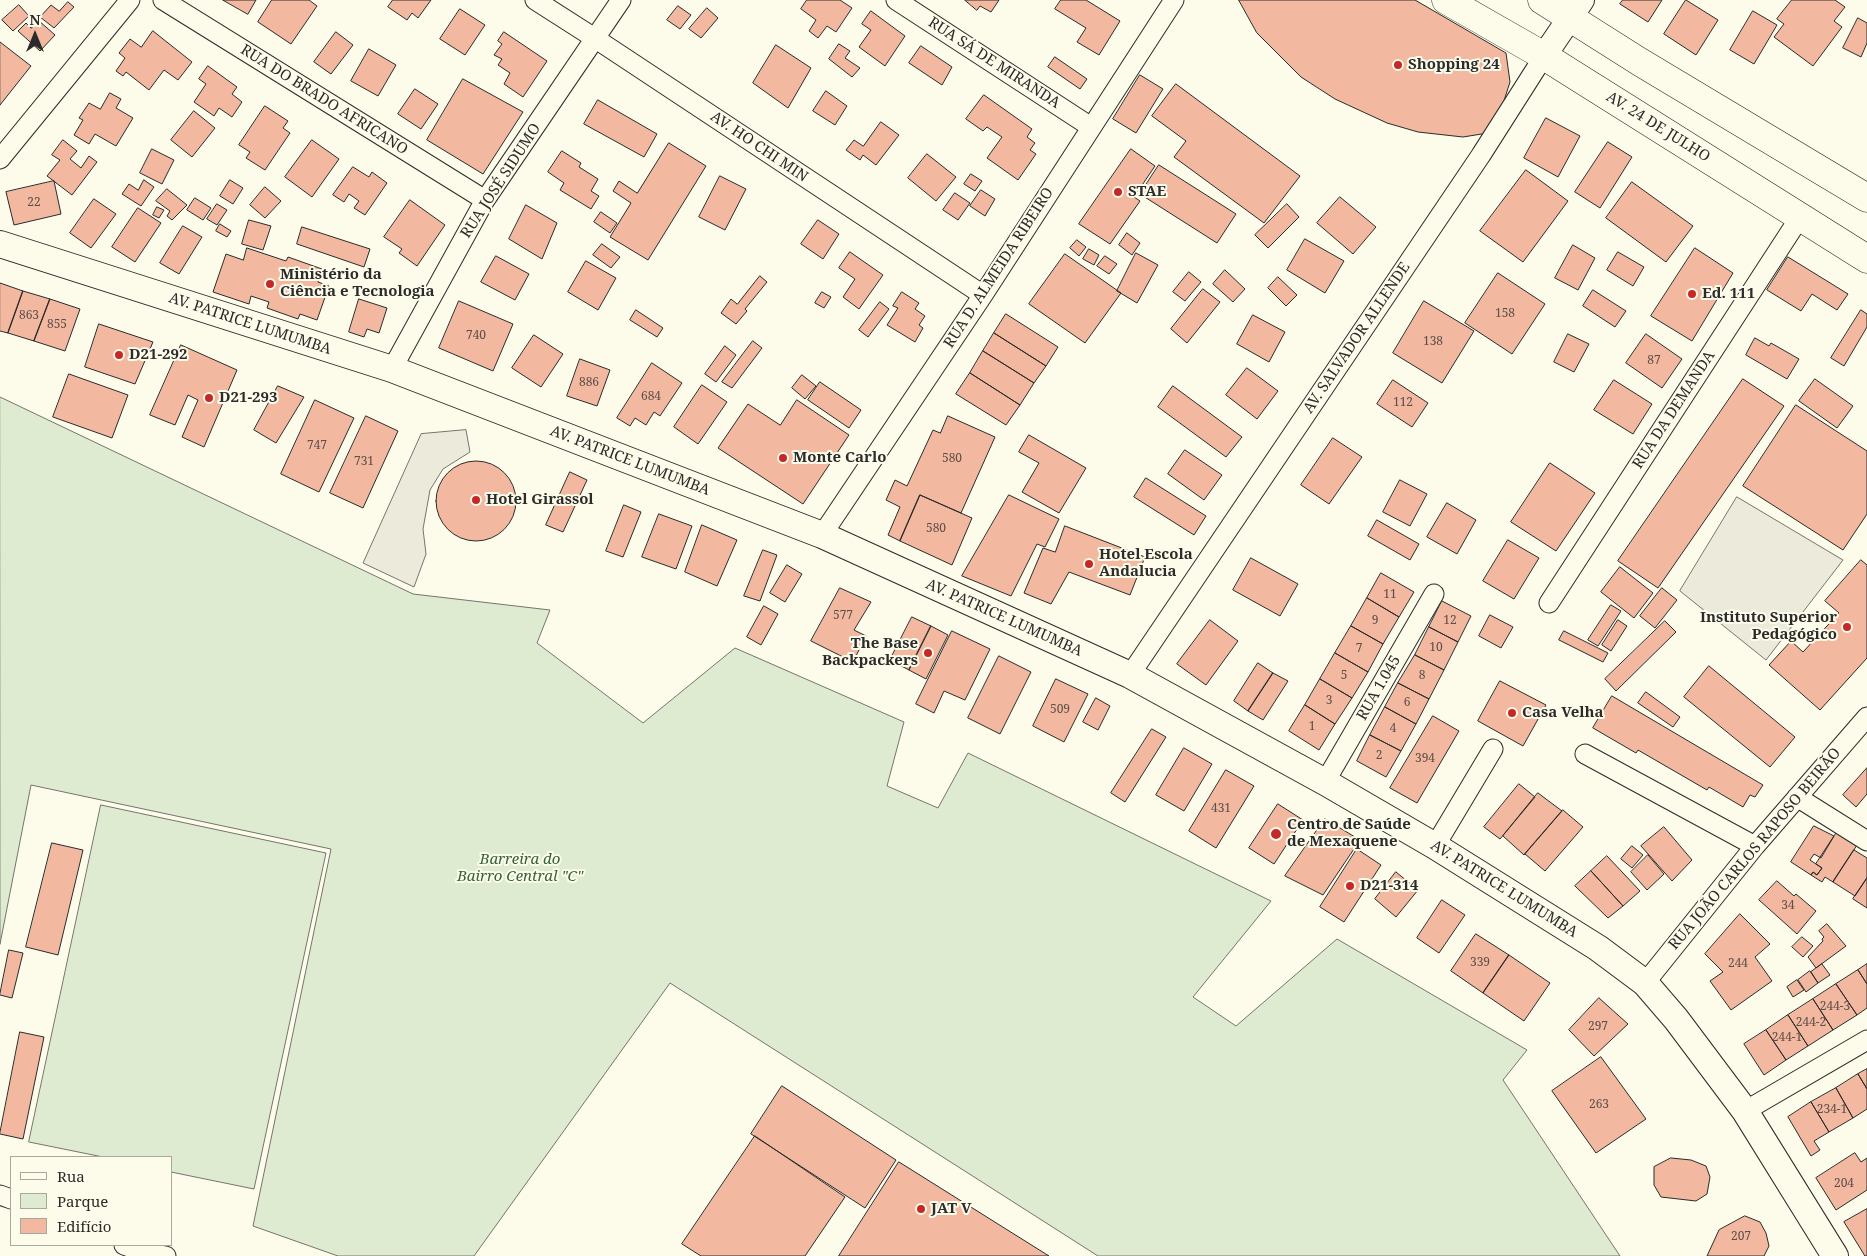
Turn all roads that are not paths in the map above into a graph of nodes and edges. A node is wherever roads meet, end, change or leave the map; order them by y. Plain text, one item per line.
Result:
1 (130, 0) edge
2 (163, 0) edge
3 (535, 0) edge
4 (621, 0) edge
5 (896, 0) edge
6 (1174, 0) edge
7 (1446, 0) edge
8 (1542, 0) edge
9 (1576, 9) edge
10 (596, 38) junction
11 (1544, 56) junction
12 (1091, 127) junction
13 (0, 159) edge
14 (1867, 198) edge
15 (485, 200) junction
16 (1800, 217) junction
17 (0, 244) edge
18 (1867, 259) edge
19 (983, 295) junction
20 (392, 369) junction
21 (822, 535) junction
22 (1434, 594) dead end
23 (1549, 602) dead end
24 (1130, 676) junction
25 (1867, 717) edge
26 (1493, 749) dead end
27 (1585, 754) dead end
28 (1325, 782) junction
29 (1797, 797) junction
30 (1867, 841) edge
31 (1435, 846) junction
32 (1755, 846) junction
33 (1645, 983) junction
34 (1867, 1040) edge
35 (1745, 1111) junction
36 (127, 1246) edge
37 (166, 1256) edge
38 (1834, 1256) edge

1 - 13 street
2 - 15 street, RUA DO BRADO AFRICANO
3 - 10 street, AV. HO CHI MIN
4 - 10 street, RUA JOSÉ SIDUMO
5 - 12 street, RUA SÁ DE MIRANDA
6 - 12 street, RUA D. ALMEIDA RIBEIRO
7 - 11 main road, AV. 24 DE JULHO
8 - 9 main road
9 - 11 street, AV. SALVADOR ALLENDE
9 - 14 main road
10 - 15 street, RUA JOSÉ SIDUMO
10 - 19 street, AV. HO CHI MIN
11 - 16 main road, AV. 24 DE JULHO
11 - 24 street, AV. SALVADOR ALLENDE
12 - 19 street, RUA D. ALMEIDA RIBEIRO
15 - 20 street, RUA JOSÉ SIDUMO
16 - 18 main road, AV. 24 DE JULHO
16 - 23 street, RUA DA DEMANDA
17 - 20 main road, AV. PATRICE LUMUMBA
19 - 21 street, RUA D. ALMEIDA RIBEIRO
20 - 21 main road, AV. PATRICE LUMUMBA
21 - 24 main road, AV. PATRICE LUMUMBA
22 - 28 street, RUA 1.045
24 - 28 main road, AV. PATRICE LUMUMBA
25 - 29 street, RUA JOÃO CARLOS RAPOSO BEIRÃO
26 - 31 street
27 - 32 street
28 - 31 main road, AV. PATRICE LUMUMBA
29 - 30 street
29 - 32 street, RUA JOÃO CARLOS RAPOSO BEIRÃO
31 - 33 main road, AV. PATRICE LUMUMBA
32 - 33 street, RUA JOÃO CARLOS RAPOSO BEIRÃO
33 - 35 main road, AV. PATRICE LUMUMBA
34 - 35 street
35 - 38 main road, AV. PATRICE LUMUMBA
36 - 37 street

